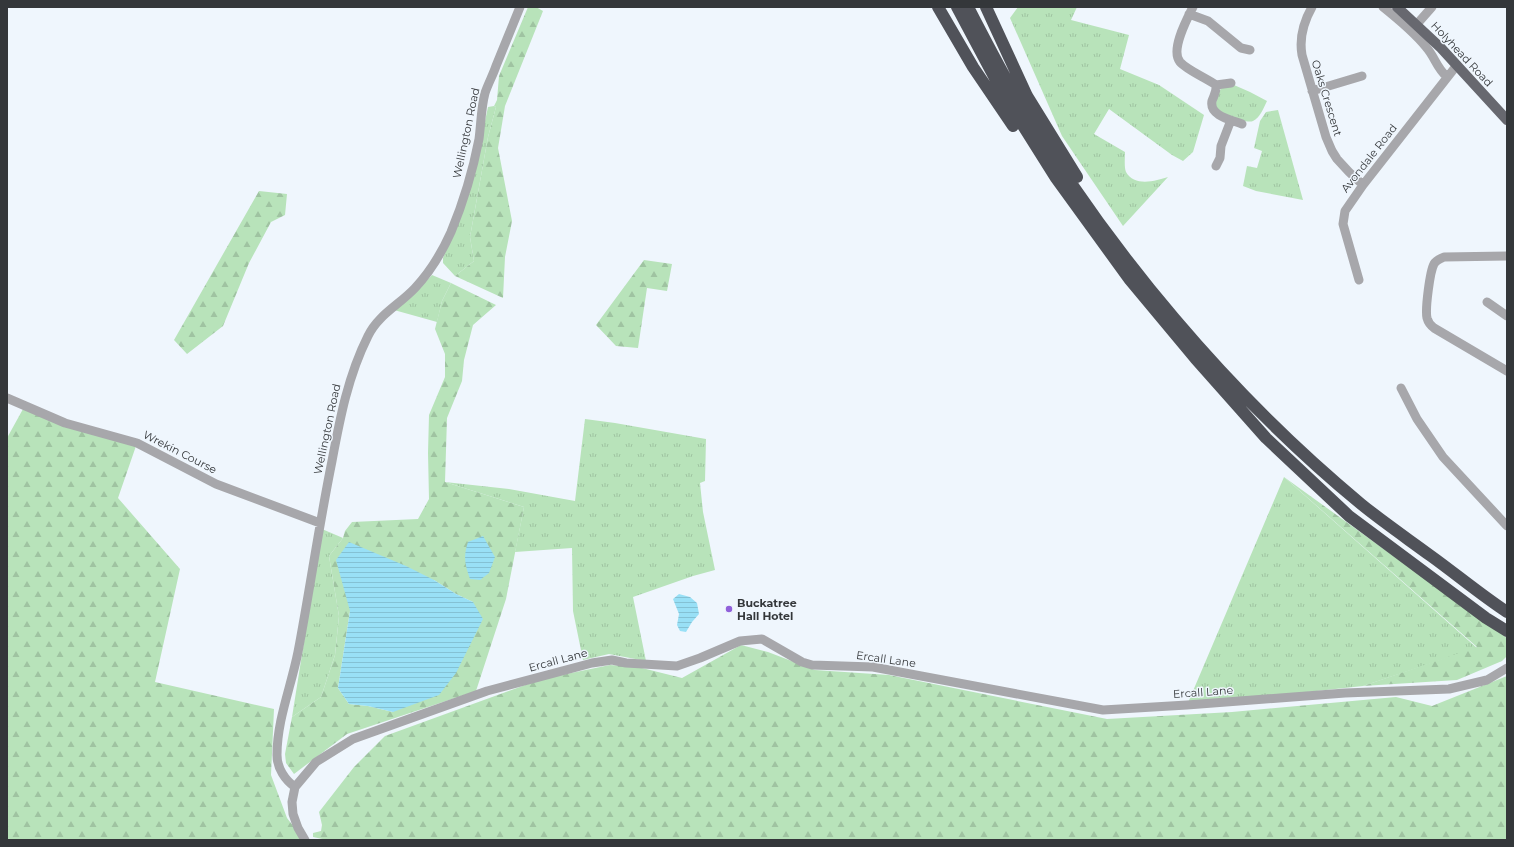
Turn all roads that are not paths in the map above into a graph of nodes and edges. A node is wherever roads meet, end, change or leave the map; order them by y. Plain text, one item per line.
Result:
1 (520, 7) edge
2 (938, 7) edge
3 (957, 7) edge
4 (968, 7) edge
5 (986, 7) edge
6 (1312, 7) edge
7 (1383, 7) edge
8 (1397, 7) edge
9 (1432, 7) edge
10 (1191, 10) edge
11 (1417, 24) junction
12 (1243, 51) dead end
13 (1456, 64) junction
14 (1447, 77) junction
15 (1231, 83) dead end
16 (1216, 85) junction
17 (1359, 87) dead end
18 (1312, 91) junction
19 (1231, 120) junction
20 (1507, 120) edge
21 (1242, 124) dead end
22 (1221, 162) dead end
23 (1056, 178) junction
24 (1363, 185) junction
25 (1507, 256) edge
26 (1359, 280) dead end
27 (1152, 291) junction
28 (1487, 302) dead end
29 (1507, 316) edge
30 (1507, 371) edge
31 (1402, 388) dead end
32 (7, 398) edge
33 (320, 523) junction
34 (1507, 526) edge
35 (1507, 612) edge
36 (1507, 631) edge
37 (1507, 668) edge
38 (295, 787) junction
39 (305, 840) edge

1 - 33 street, Wellington Road
2 - 23 highway
3 - 23 highway
4 - 27 highway
5 - 27 highway
6 - 18 street, Oaks Crescent
7 - 14 street, Holyhead Road
8 - 11 main road, Holyhead Road
9 - 11 street
10 - 12 street
10 - 16 street
11 - 13 main road, Holyhead Road
13 - 14 street, Avondale Road
13 - 20 main road, Holyhead Road
14 - 24 street, Avondale Road
15 - 16 street
16 - 19 street
17 - 18 street
18 - 24 street, Oaks Crescent
19 - 21 street
19 - 22 street
23 - 36 highway
24 - 26 street, Avondale Road
25 - 30 street
27 - 35 highway
28 - 29 street
31 - 34 street
32 - 33 street, Wrekin Course
33 - 38 street, Wellington Road
37 - 38 street, Ercall Lane
38 - 39 street

